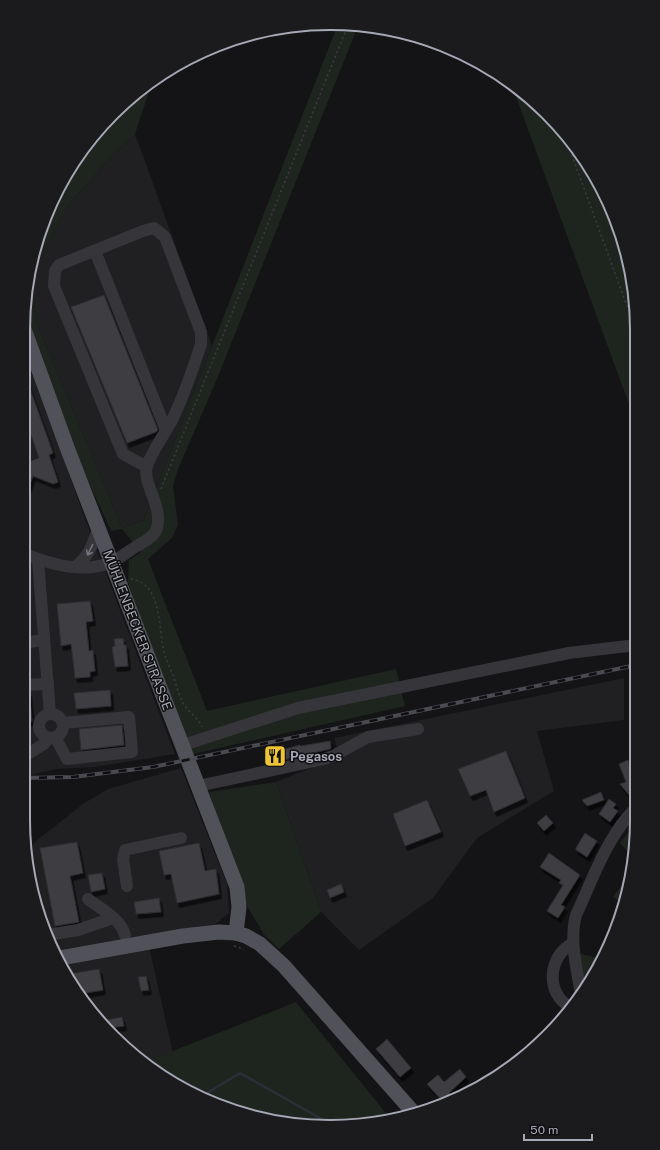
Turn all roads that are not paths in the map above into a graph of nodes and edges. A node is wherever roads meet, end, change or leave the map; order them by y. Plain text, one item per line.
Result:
1 (95, 251) junction
2 (30, 345) edge
3 (166, 430) junction
4 (147, 467) junction
5 (98, 529) junction
6 (30, 557) edge
7 (38, 560) junction
8 (111, 562) junction
9 (75, 567) junction
10 (44, 640) junction
11 (30, 642) edge
12 (630, 646) edge
13 (48, 684) junction
14 (30, 685) edge
15 (50, 714) junction
16 (63, 723) junction
17 (418, 729) dead end
18 (52, 738) junction
19 (183, 745) junction
20 (30, 753) edge
21 (198, 786) junction
22 (630, 815) edge
23 (181, 838) dead end
24 (127, 886) dead end
25 (88, 899) dead end
26 (113, 918) junction
27 (54, 934) edge
28 (125, 935) dead end
29 (232, 939) junction
30 (573, 943) junction
31 (63, 957) edge
32 (580, 986) edge
33 (567, 1004) edge
34 (411, 1109) edge

1 - 3 street
1 - 3 street
1 - 4 street
2 - 5 main road, MÜHLENBECKER STRASSE
3 - 4 street
4 - 8 street
5 - 8 main road, MÜHLENBECKER STRASSE
5 -> 9 street
6 - 7 street
7 - 9 street
7 - 10 street
8 - 9 street
8 - 19 main road, MÜHLENBECKER STRASSE
10 - 11 street
10 - 13 street
12 - 19 street
13 - 14 street
13 - 15 street
15 - 16 street
15 - 18 street
16 - 18 street
16 - 18 street
17 - 21 street
18 - 20 street
19 - 21 main road, MÜHLENBECKER STRASSE
21 - 29 main road, MÜHLENBECKER STRASSE
22 - 30 street
23 - 24 street
25 - 26 street
26 - 27 street
26 - 28 street
29 - 31 main road
29 - 34 main road
30 - 32 street
30 - 33 street

